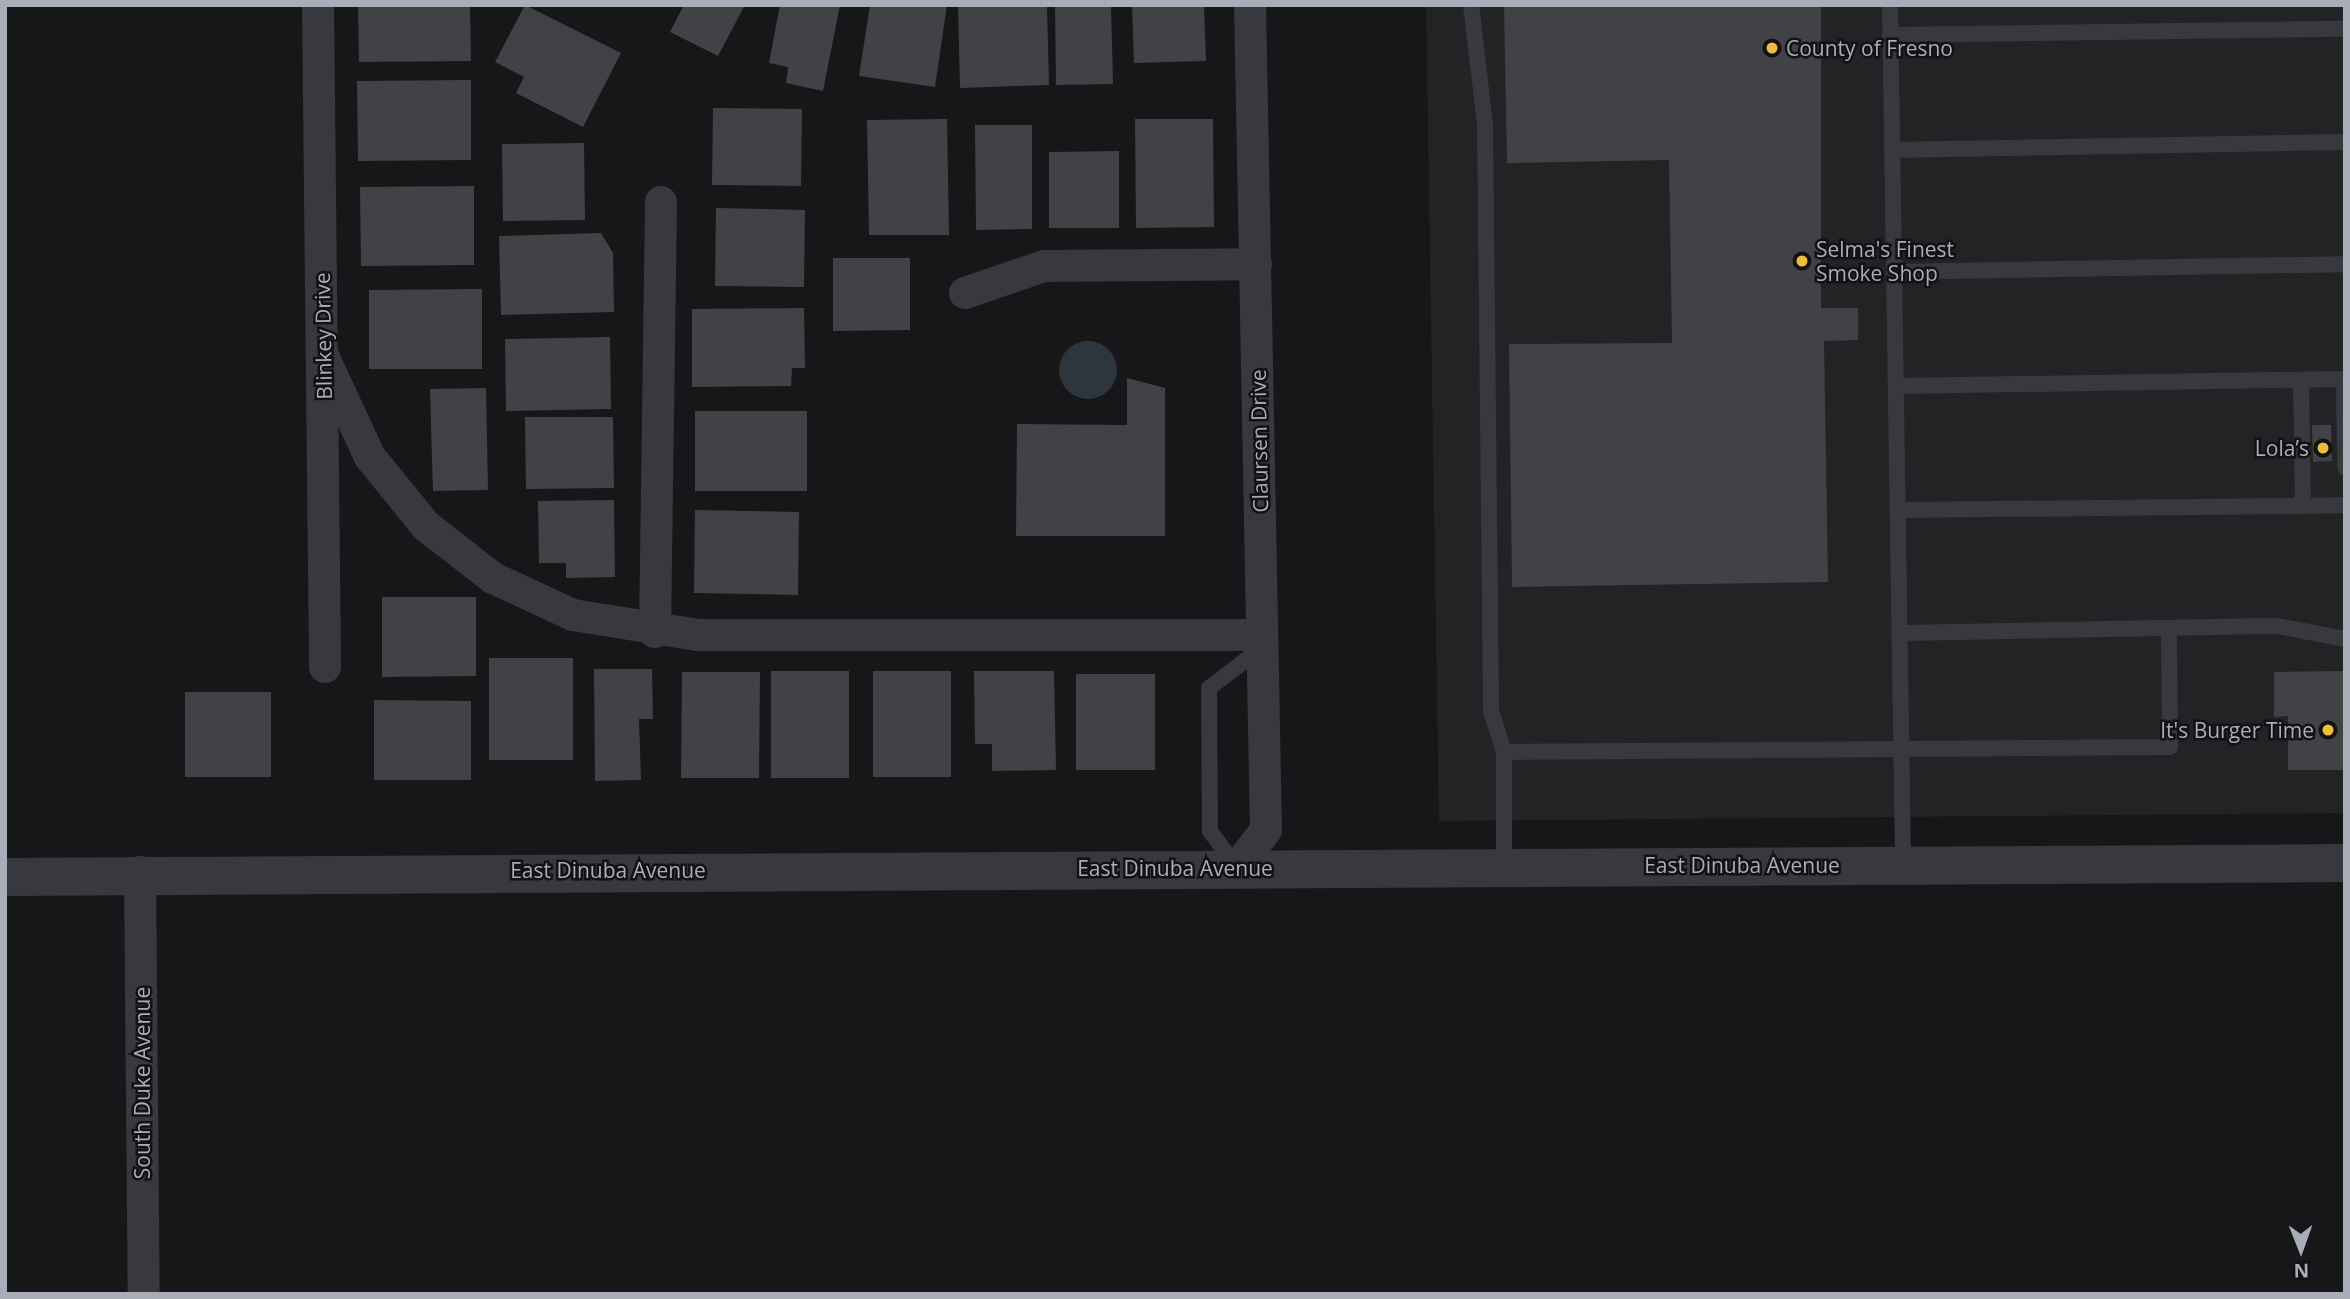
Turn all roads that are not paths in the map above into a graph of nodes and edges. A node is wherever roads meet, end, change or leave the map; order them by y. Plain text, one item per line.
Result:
1 (318, 5) edge
2 (1250, 5) edge
3 (1471, 5) edge
4 (1890, 5) edge
5 (2345, 29) edge
6 (1890, 35) junction
7 (2345, 142) edge
8 (1892, 150) junction
9 (661, 201) dead end
10 (1256, 264) junction
11 (2345, 264) edge
12 (1894, 272) junction
13 (965, 293) dead end
14 (324, 358) junction
15 (2344, 379) edge
16 (2301, 380) junction
17 (1898, 386) junction
18 (2345, 467) edge
19 (2345, 505) edge
20 (2303, 506) junction
21 (1901, 510) junction
22 (2169, 629) junction
23 (655, 632) junction
24 (1903, 633) junction
25 (2345, 639) edge
26 (1263, 641) junction
27 (325, 667) dead end
28 (1902, 749) junction
29 (1504, 752) junction
30 (2345, 863) edge
31 (1504, 865) junction
32 (1903, 865) junction
33 (1237, 868) junction
34 (140, 872) junction
35 (5, 877) edge
36 (144, 1294) edge

1 - 14 street, Blinkey Drive
2 - 10 street, Claursen Drive
3 - 29 lane
4 - 6 lane
5 - 6 lane
6 - 8 lane
7 - 8 lane
8 - 12 lane
9 - 23 street
10 - 13 street
10 - 26 street, Claursen Drive
11 - 12 lane
12 - 17 lane
14 - 23 street
14 - 27 street, Blinkey Drive
15 - 16 lane
15 - 18 lane
16 - 17 lane
16 - 20 lane
17 - 21 lane
19 - 20 lane
20 - 21 lane
21 - 24 lane
22 - 24 lane
22 - 25 lane
22 - 28 lane
23 - 26 street
24 - 28 lane
26 - 33 street, Claursen Drive
26 - 33 lane
28 - 29 lane
28 - 32 lane
29 - 31 lane
30 - 32 street, East Dinuba Avenue
31 - 32 street, East Dinuba Avenue
31 - 33 street, East Dinuba Avenue
33 - 34 street, East Dinuba Avenue
34 - 35 street, East Dinuba Avenue
34 - 36 street, South Duke Avenue

